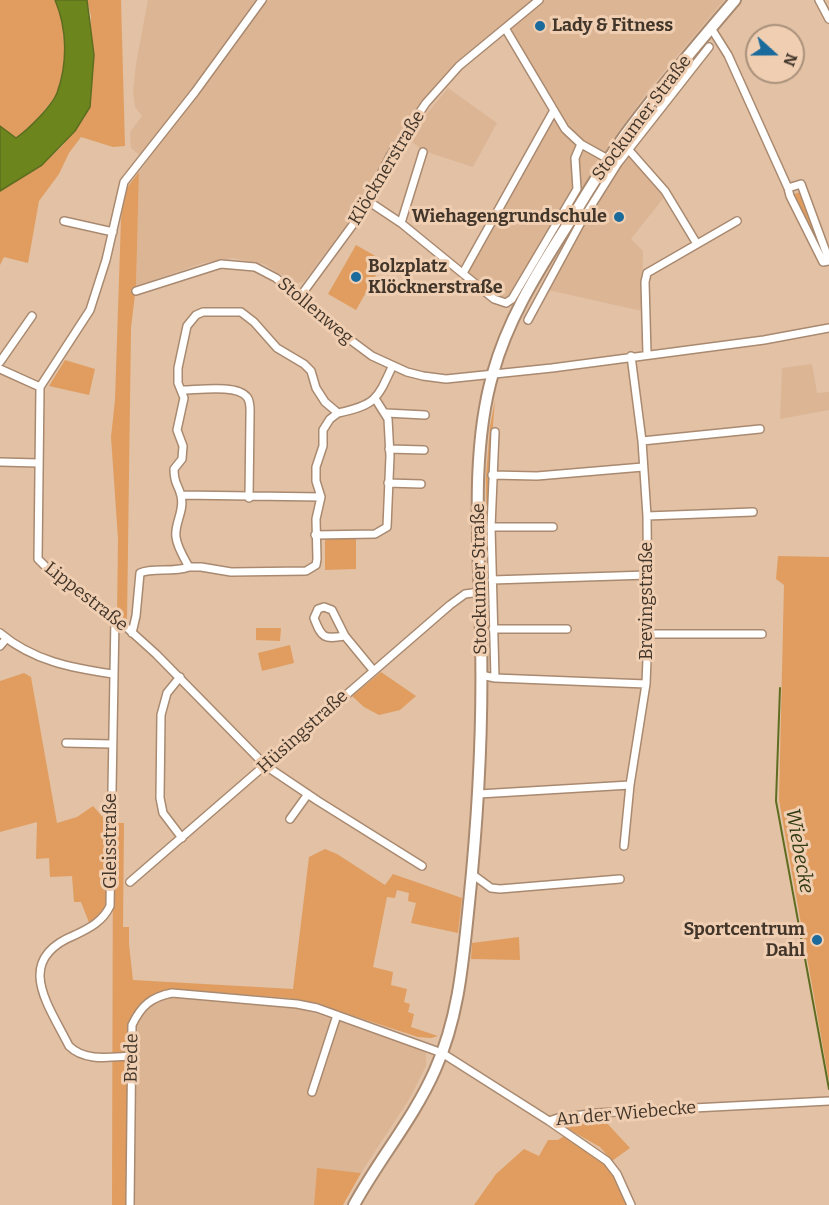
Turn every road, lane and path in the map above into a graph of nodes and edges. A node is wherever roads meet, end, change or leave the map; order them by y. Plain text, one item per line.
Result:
1 (262, 0) edge
2 (538, 0) edge
3 (735, 0) edge
4 (819, 0) edge
5 (829, 19) edge
6 (505, 28) junction
7 (711, 28) junction
8 (709, 47) dead end
9 (553, 112) junction
10 (581, 144) junction
11 (628, 149) junction
12 (423, 152) dead end
13 (609, 159) junction
14 (788, 188) junction
15 (368, 201) junction
16 (64, 221) dead end
17 (737, 221) dead end
18 (401, 223) junction
19 (113, 232) junction
20 (697, 244) junction
21 (829, 260) edge
22 (463, 273) junction
23 (136, 291) dead end
24 (299, 298) junction
25 (32, 316) dead end
26 (528, 320) dead end
27 (829, 328) edge
28 (647, 354) junction
29 (631, 356) junction
30 (0, 362) edge
31 (392, 367) junction
32 (0, 369) edge
33 (492, 374) junction
34 (40, 387) junction
35 (182, 390) junction
36 (376, 400) junction
37 (338, 413) junction
38 (386, 413) junction
39 (425, 415) dead end
40 (760, 429) dead end
41 (495, 432) dead end
42 (642, 441) junction
43 (389, 449) junction
44 (424, 450) dead end
45 (0, 462) edge
46 (38, 463) junction
47 (643, 466) junction
48 (492, 475) junction
49 (388, 483) junction
50 (421, 484) dead end
51 (181, 495) junction
52 (321, 497) junction
53 (249, 498) junction
54 (753, 512) dead end
55 (647, 516) junction
56 (491, 527) junction
57 (553, 527) dead end
58 (315, 536) junction
59 (189, 567) junction
60 (648, 575) junction
61 (492, 580) junction
62 (480, 592) junction
63 (115, 617) junction
64 (493, 629) junction
65 (567, 629) dead end
66 (132, 633) junction
67 (648, 634) junction
68 (762, 634) dead end
69 (3, 636) edge
70 (345, 636) junction
71 (0, 646) edge
72 (374, 670) junction
73 (113, 674) junction
74 (482, 675) junction
75 (180, 677) junction
76 (495, 678) junction
77 (646, 684) junction
78 (66, 743) dead end
79 (112, 744) junction
80 (266, 766) junction
81 (630, 785) junction
82 (308, 794) junction
83 (478, 794) junction
84 (290, 819) dead end
85 (183, 838) junction
86 (624, 846) dead end
87 (422, 866) dead end
88 (472, 874) junction
89 (620, 879) dead end
90 (130, 882) dead end
91 (337, 1015) junction
92 (442, 1053) junction
93 (131, 1056) junction
94 (312, 1092) dead end
95 (829, 1101) edge
96 (549, 1121) junction
97 (130, 1205) edge
98 (354, 1205) edge
99 (631, 1205) edge

1 - 19 street
2 - 6 street, Klöcknerstraße
3 - 7 main road, Stockumer Straße
4 - 5 street
6 - 9 street
6 - 15 street, Klöcknerstraße
7 - 13 main road, Stockumer Straße
7 - 14 street
8 - 11 street, Stockumer Straße
9 - 10 street
9 - 22 street
10 - 13 street
10 - 22 street, Stockumer Straße
11 - 20 street
11 - 26 street, Stockumer Straße
12 - 18 street
13 - 33 main road, Stockumer Straße
14 - 21 street
14 - 21 street
15 - 18 street
15 - 24 street, Klöcknerstraße
16 - 19 street
17 - 20 street
18 - 22 street
19 - 34 street
20 - 28 street
23 - 24 street, Stollenweg
24 - 31 street, Stollenweg
25 - 30 street
27 - 28 street, Stollenweg
28 - 29 street, Stollenweg
29 - 33 street, Stollenweg
29 - 42 street, Brevingstraße
31 - 33 street, Stollenweg
31 - 36 street
32 - 34 street
33 - 62 main road, Stockumer Straße
34 - 46 street, Lippestraße
35 - 37 street
35 - 51 street
35 - 53 street
36 - 37 street
36 - 38 street
37 - 52 street
38 - 39 street
38 - 43 street
40 - 42 street
41 - 48 street, Stockumer Straße
42 - 47 street, Brevingstraße
43 - 44 street
43 - 49 street
45 - 46 street
46 - 63 street, Lippestraße
47 - 48 street
47 - 55 street, Brevingstraße
48 - 56 street, Stockumer Straße
49 - 50 street
49 - 58 street
51 - 53 street
51 - 59 street
52 - 53 street
52 - 58 street
54 - 55 street
55 - 60 street, Brevingstraße
56 - 57 street, Stockumer Straße
56 - 61 street, Stockumer Straße
58 - 59 street
59 - 66 street
60 - 61 street
60 - 67 street, Brevingstraße
61 - 64 street, Stockumer Straße
62 - 72 street, Hüsingstraße
62 - 74 main road, Stockumer Straße
63 - 66 street, Lippestraße
63 - 73 street, Gleisstraße
64 - 65 street, Stockumer Straße
64 - 76 street, Stockumer Straße
66 - 75 street, Lippestraße
67 - 68 street
67 - 77 street, Brevingstraße
69 - 71 street
69 - 73 street
70 - 70 street
70 - 72 street
72 - 80 street, Hüsingstraße
73 - 79 street, Gleisstraße
74 - 76 street
74 - 83 main road, Stockumer Straße
75 - 80 street, Lippestraße
75 - 85 street
76 - 77 street
77 - 81 street, Brevingstraße
78 - 79 street
79 - 93 street, Gleisstraße
80 - 82 street, Lippestraße
80 - 85 street, Hüsingstraße
81 - 83 street
81 - 86 street, Brevingstraße
82 - 84 street
82 - 87 street, Lippestraße
83 - 88 main road, Stockumer Straße
85 - 90 street, Hüsingstraße
88 - 89 street
88 - 92 main road, Stockumer Straße
91 - 92 street, Brede
91 - 93 street, Brede
91 - 94 street
92 - 96 street, An der Wiebecke
92 - 98 main road, Stockumer Straße
93 - 97 street, Brede
95 - 96 street, An der Wiebecke
96 - 99 street

